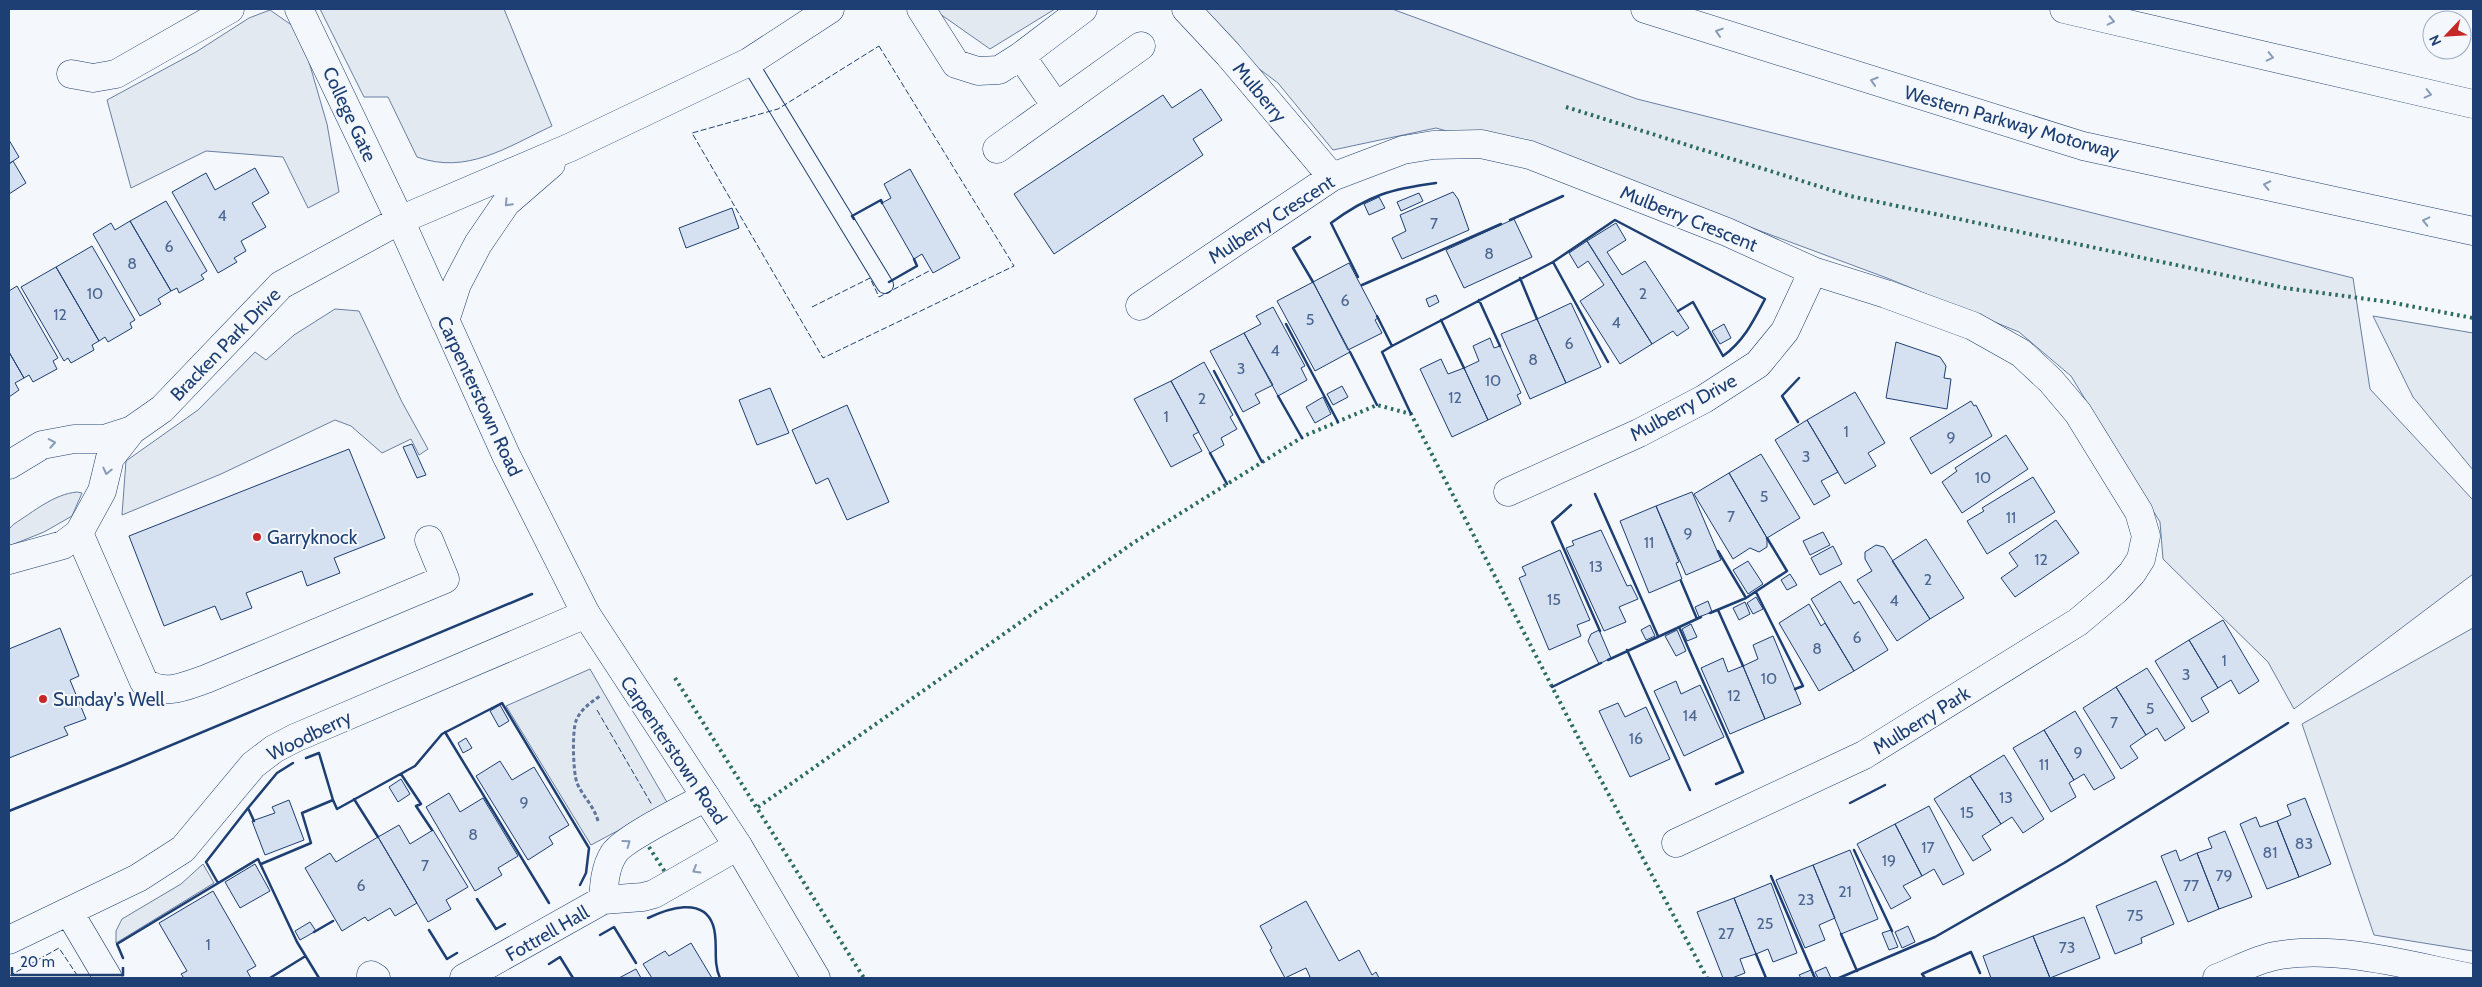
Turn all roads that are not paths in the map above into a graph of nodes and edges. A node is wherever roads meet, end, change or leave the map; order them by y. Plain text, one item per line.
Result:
1 (230, 9) edge
2 (299, 9) edge
3 (830, 9) edge
4 (921, 9) edge
5 (1083, 9) edge
6 (1186, 9) edge
7 (1645, 9) edge
8 (2064, 9) edge
9 (1141, 46) dead end
10 (1021, 56) junction
11 (749, 62) junction
12 (71, 74) dead end
13 (2473, 104) edge
14 (1056, 106) junction
15 (570, 147) junction
16 (997, 149) dead end
17 (1332, 177) junction
18 (400, 220) junction
19 (2473, 232) edge
20 (1813, 271) junction
21 (885, 285) dead end
22 (1140, 306) dead end
23 (445, 321) junction
24 (132, 430) junction
25 (9, 465) edge
26 (1508, 492) dead end
27 (79, 533) junction
28 (429, 540) dead end
29 (2141, 559) joint
30 (9, 560) edge
31 (586, 614) junction
32 (706, 797) junction
33 (1676, 843) dead end
34 (738, 846) junction
35 (603, 900) junction
36 (69, 912) junction
37 (9, 940) edge
38 (108, 978) edge
39 (464, 978) edge
40 (816, 978) edge
41 (2217, 978) edge
42 (2472, 978) edge

1 - 12 main road
2 - 18 main road, College Gate
3 - 11 main road
4 - 10 main road
5 - 10 main road
6 - 17 main road, Mulberry
19 -> 7 main road, Western Parkway Motorway
8 -> 13 main road
9 - 14 main road
10 - 14 main road
11 - 15 main road
11 - 21 lane
14 - 16 main road
15 - 18 main road
15 -> 23 main road
17 - 20 main road, Mulberry Crescent
17 - 22 main road, Mulberry Crescent
18 - 23 main road, Carpenterstown Road
18 - 24 main road, Bracken Park Drive
20 - 26 main road, Mulberry Drive
20 - 29 main road, Mulberry Crescent
23 - 31 main road, Carpenterstown Road
25 -> 24 main road, Bracken Park Drive
24 -> 27 main road, Bracken Park Drive
27 - 28 main road
27 - 30 main road, Bracken Park Drive
29 - 33 main road, Mulberry Park
31 - 32 main road, Carpenterstown Road
31 - 36 main road, Woodberry
32 - 34 main road, Carpenterstown Road
35 -> 32 main road, Fottrell Hall
34 -> 35 main road, Fottrell Hall
34 - 40 main road, Carpenterstown Road
35 - 39 main road, Fottrell Hall
36 - 37 main road, Woodberry
36 - 38 main road
41 - 42 main road

